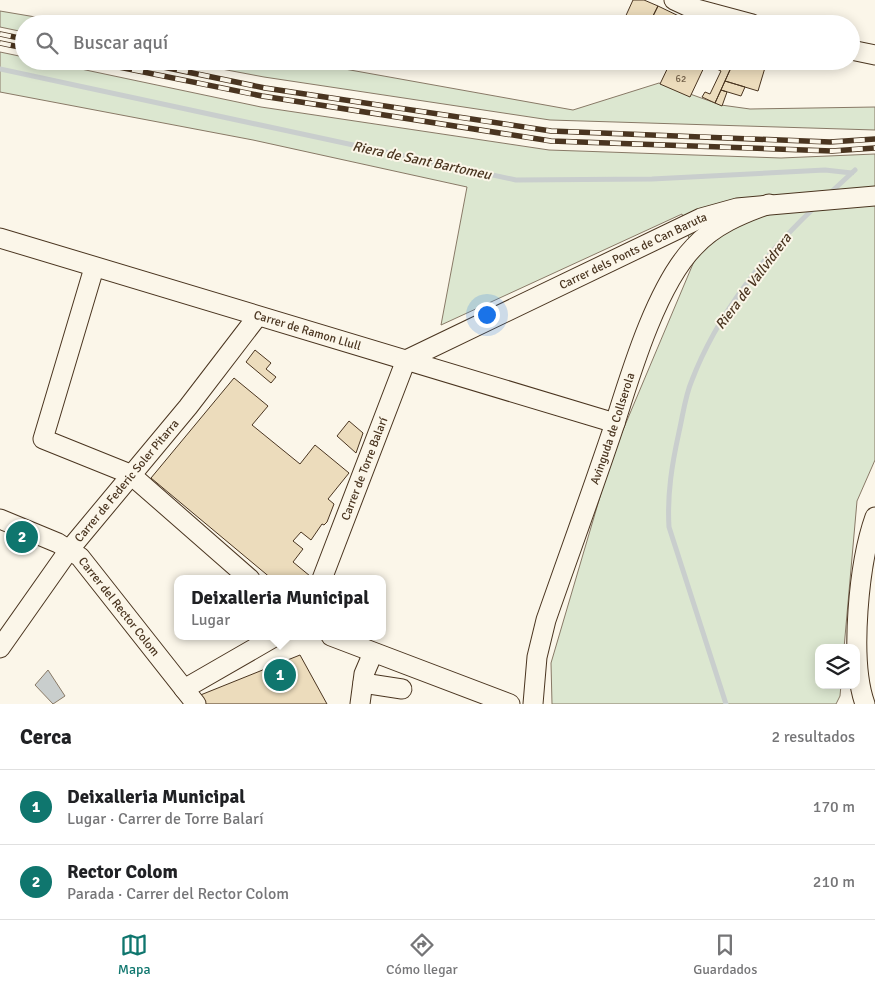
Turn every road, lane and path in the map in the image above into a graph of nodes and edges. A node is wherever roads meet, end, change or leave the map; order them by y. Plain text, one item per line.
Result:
1 (674, 0) edge
2 (719, 15) edge
3 (860, 52) edge
4 (875, 55) edge
5 (875, 196) edge
6 (769, 204) junction
7 (0, 238) edge
8 (94, 268) junction
9 (257, 317) junction
10 (406, 360) junction
11 (615, 423) junction
12 (130, 474) junction
13 (875, 517) edge
14 (0, 519) edge
15 (69, 550) junction
16 (245, 575) edge
17 (324, 575) edge
18 (270, 640) edge
19 (342, 640) edge
20 (0, 648) edge
21 (373, 652) junction
22 (363, 683) junction
23 (402, 689) dead end
24 (190, 697) edge
25 (360, 704) edge
26 (510, 704) edge
27 (533, 704) edge
28 (866, 704) edge

1 - 2 street
3 - 4 street
5 - 6 street, Carrer dels Ponts de Can Baruta
6 - 10 street, Carrer dels Ponts de Can Baruta
6 - 11 street, Avinguda de Collserola
7 - 8 street, Carrer de Ramon Llull
8 - 9 street, Carrer de Ramon Llull
8 - 12 street
9 - 10 street, Carrer de Ramon Llull
9 - 12 street, Carrer de Federic Soler Pitarra
10 - 11 street, Carrer de Ramon Llull
10 - 17 street, Carrer de Torre Balarí
11 - 27 street, Avinguda de Collserola
12 - 15 street, Carrer de Federic Soler Pitarra
12 - 16 street
13 - 28 street
14 - 15 street, Carrer del Rector Colom
15 - 20 street, Carrer de Federic Soler Pitarra
15 - 24 street, Carrer del Rector Colom
18 - 24 street
19 - 21 street
21 - 22 street
21 - 26 street
22 - 23 street
22 - 25 street

